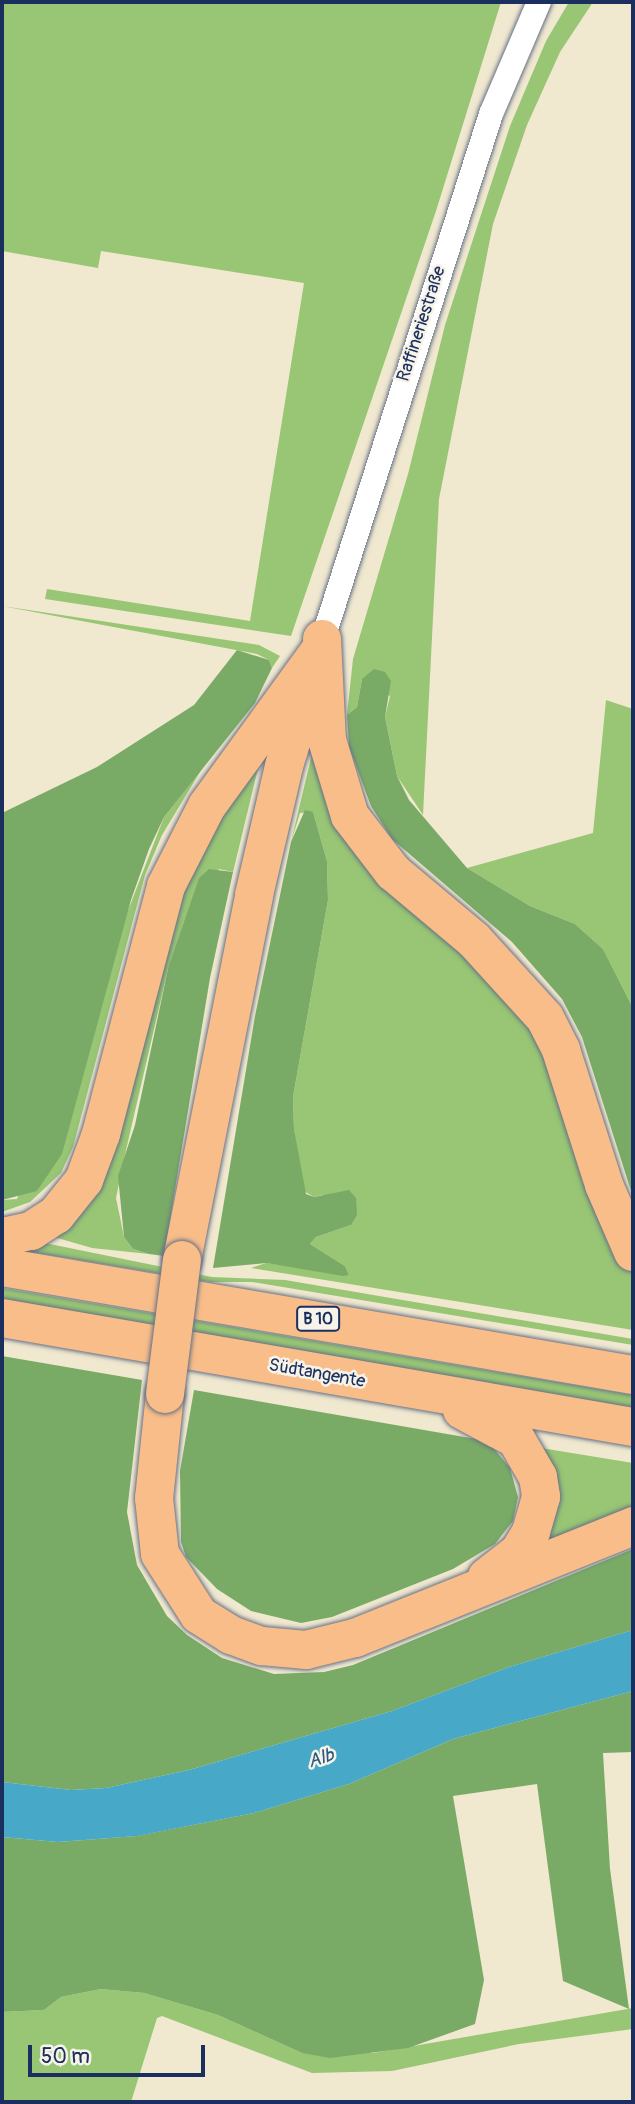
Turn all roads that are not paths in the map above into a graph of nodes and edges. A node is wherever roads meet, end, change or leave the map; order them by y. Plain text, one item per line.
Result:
1 (539, 2) edge
2 (320, 645) junction
3 (2, 1237) edge
4 (633, 1252) edge
5 (2, 1267) edge
6 (2, 1318) edge
7 (633, 1376) edge
8 (434, 1395) junction
9 (633, 1427) edge
10 (633, 1526) edge
11 (436, 1605) junction

1 - 2 street, Raffineriestraße
2 - 3 highway
2 - 4 highway
2 - 11 highway, bridge
5 - 7 highway, B 10
6 - 8 highway, Südtangente
8 - 9 highway, Südtangente
8 - 11 highway
10 - 11 highway

